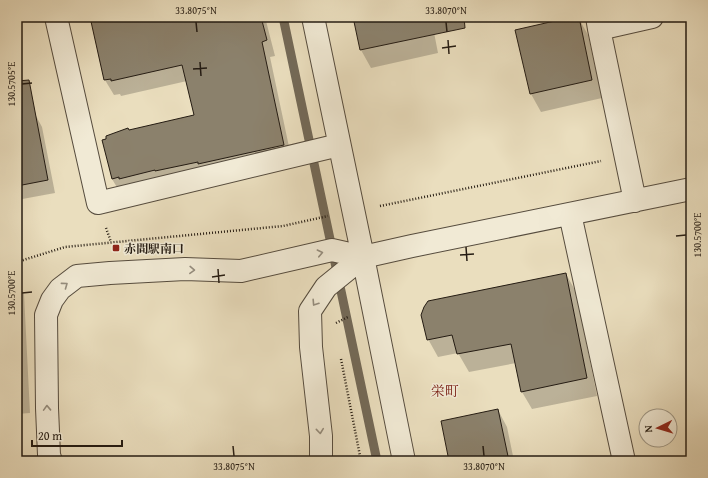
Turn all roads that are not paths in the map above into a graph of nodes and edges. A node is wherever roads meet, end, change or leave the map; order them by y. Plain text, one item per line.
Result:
1 (56, 17) edge
2 (313, 17) edge
3 (652, 17) edge
4 (598, 23) edge
5 (339, 145) junction
6 (691, 189) edge
7 (635, 201) junction
8 (570, 214) junction
9 (363, 258) junction
10 (51, 461) edge
11 (321, 461) edge
12 (404, 461) edge
13 (624, 461) edge

1 - 5 street
2 - 5 street
3 - 4 street
4 - 7 street
5 - 9 street
6 - 7 street
7 - 8 street
8 - 9 street
8 - 13 street
10 -> 9 street
9 -> 11 street
9 - 12 street

